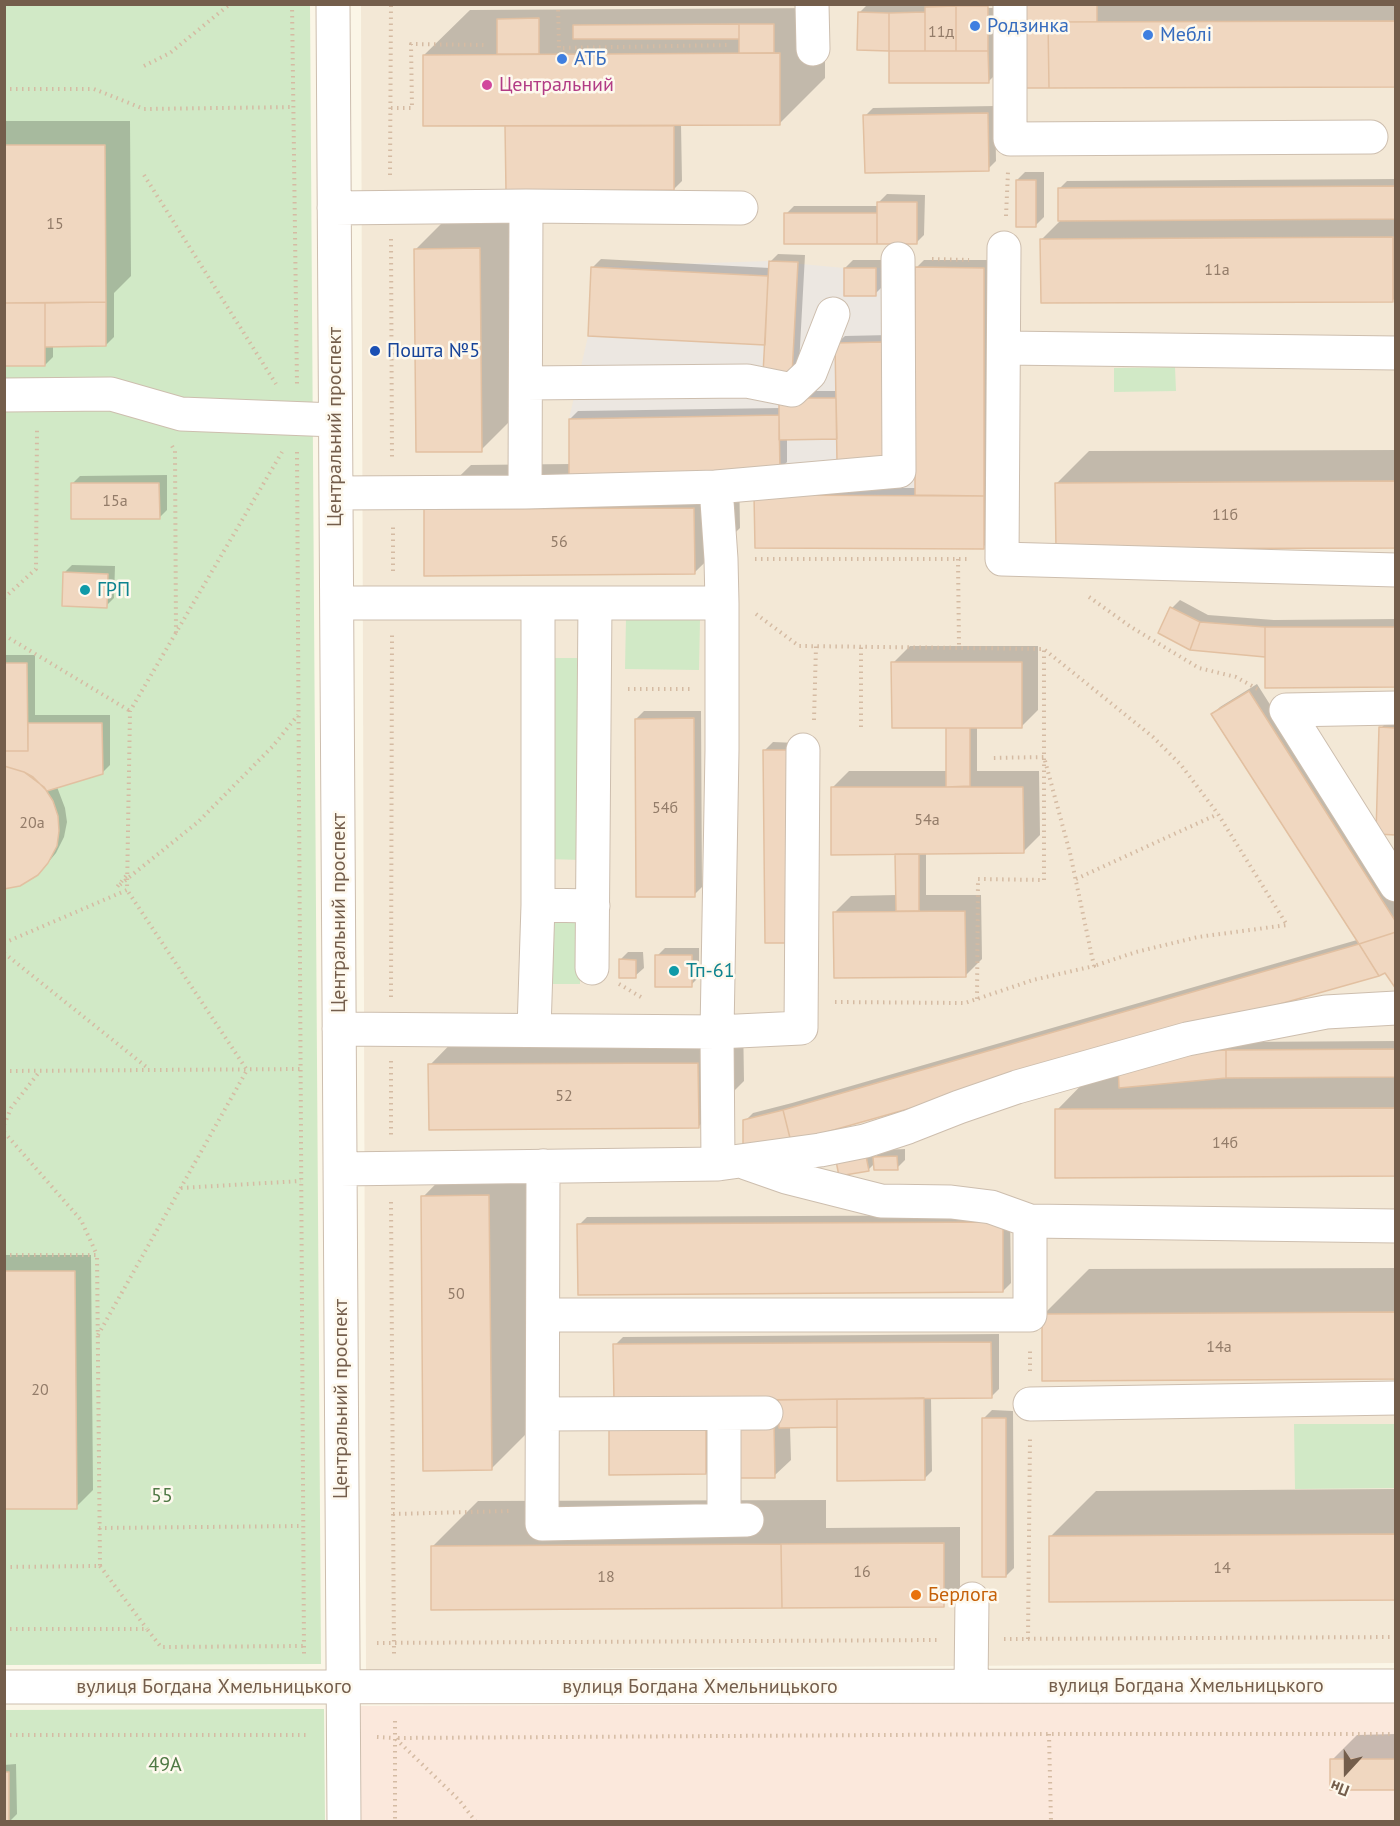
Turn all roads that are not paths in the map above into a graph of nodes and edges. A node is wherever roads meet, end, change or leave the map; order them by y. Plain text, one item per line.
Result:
1 (333, 4) edge
2 (812, 4) edge
3 (1010, 4) edge
4 (813, 50) dead end
5 (1371, 137) dead end
6 (526, 206) junction
7 (334, 208) junction
8 (741, 208) dead end
9 (1004, 254) road end
10 (898, 259) road end
11 (833, 314) dead end
12 (1005, 348) junction
13 (1395, 353) edge
14 (526, 383) junction
15 (4, 395) edge
16 (335, 420) junction
17 (716, 487) junction
18 (525, 492) junction
19 (336, 493) junction
20 (1395, 570) edge
21 (337, 603) junction
22 (538, 603) junction
23 (595, 603) junction
24 (722, 603) junction
25 (1395, 708) edge
26 (803, 750) road end
27 (1395, 885) edge
28 (538, 905) junction
29 (593, 906) junction
30 (592, 968) dead end
31 (1395, 1008) edge
32 (339, 1029) junction
33 (534, 1030) junction
34 (717, 1032) junction
35 (729, 1162) junction
36 (543, 1166) junction
37 (340, 1169) junction
38 (1030, 1221) junction
39 (1395, 1226) edge
40 (543, 1315) junction
41 (1395, 1398) edge
42 (1030, 1404) road end
43 (766, 1413) dead end
44 (543, 1414) junction
45 (724, 1414) junction
46 (972, 1599) dead end
47 (971, 1686) junction
48 (1395, 1686) edge
49 (4, 1687) edge
50 (343, 1687) junction
51 (344, 1821) edge

1 - 7 street, Центральний проспект
2 - 4 street
3 - 5 street
6 - 7 street
6 - 8 street
6 - 14 street
7 - 16 street, Центральний проспект
9 - 12 street
10 - 17 street
11 - 14 street
12 - 13 street
12 - 20 street
14 - 18 street
15 - 16 street
16 - 19 street, Центральний проспект
17 - 18 street
17 - 24 street
18 - 19 street
19 - 21 street, Центральний проспект
21 - 22 street
21 - 32 street, Центральний проспект
22 - 23 street
22 - 28 street
23 - 24 street
23 - 29 street
24 - 34 street
25 - 27 street
26 - 34 street
28 - 29 street
28 - 33 street
29 - 30 street
31 - 35 street
32 - 33 street
32 - 37 street, Центральний проспект
33 - 34 street
34 - 35 street
35 - 36 street
35 - 38 street
36 - 37 street
36 - 40 street
37 - 50 street, Центральний проспект
38 - 39 street
38 - 40 street
40 - 44 street
41 - 42 street
43 - 45 street
44 - 45 street
44 - 45 street
46 - 47 street
47 - 48 street, вулиця Богдана Хмельницького
47 - 50 street, вулиця Богдана Хмельницького
49 - 50 street, вулиця Богдана Хмельницького
50 - 51 street, Центральний проспект

